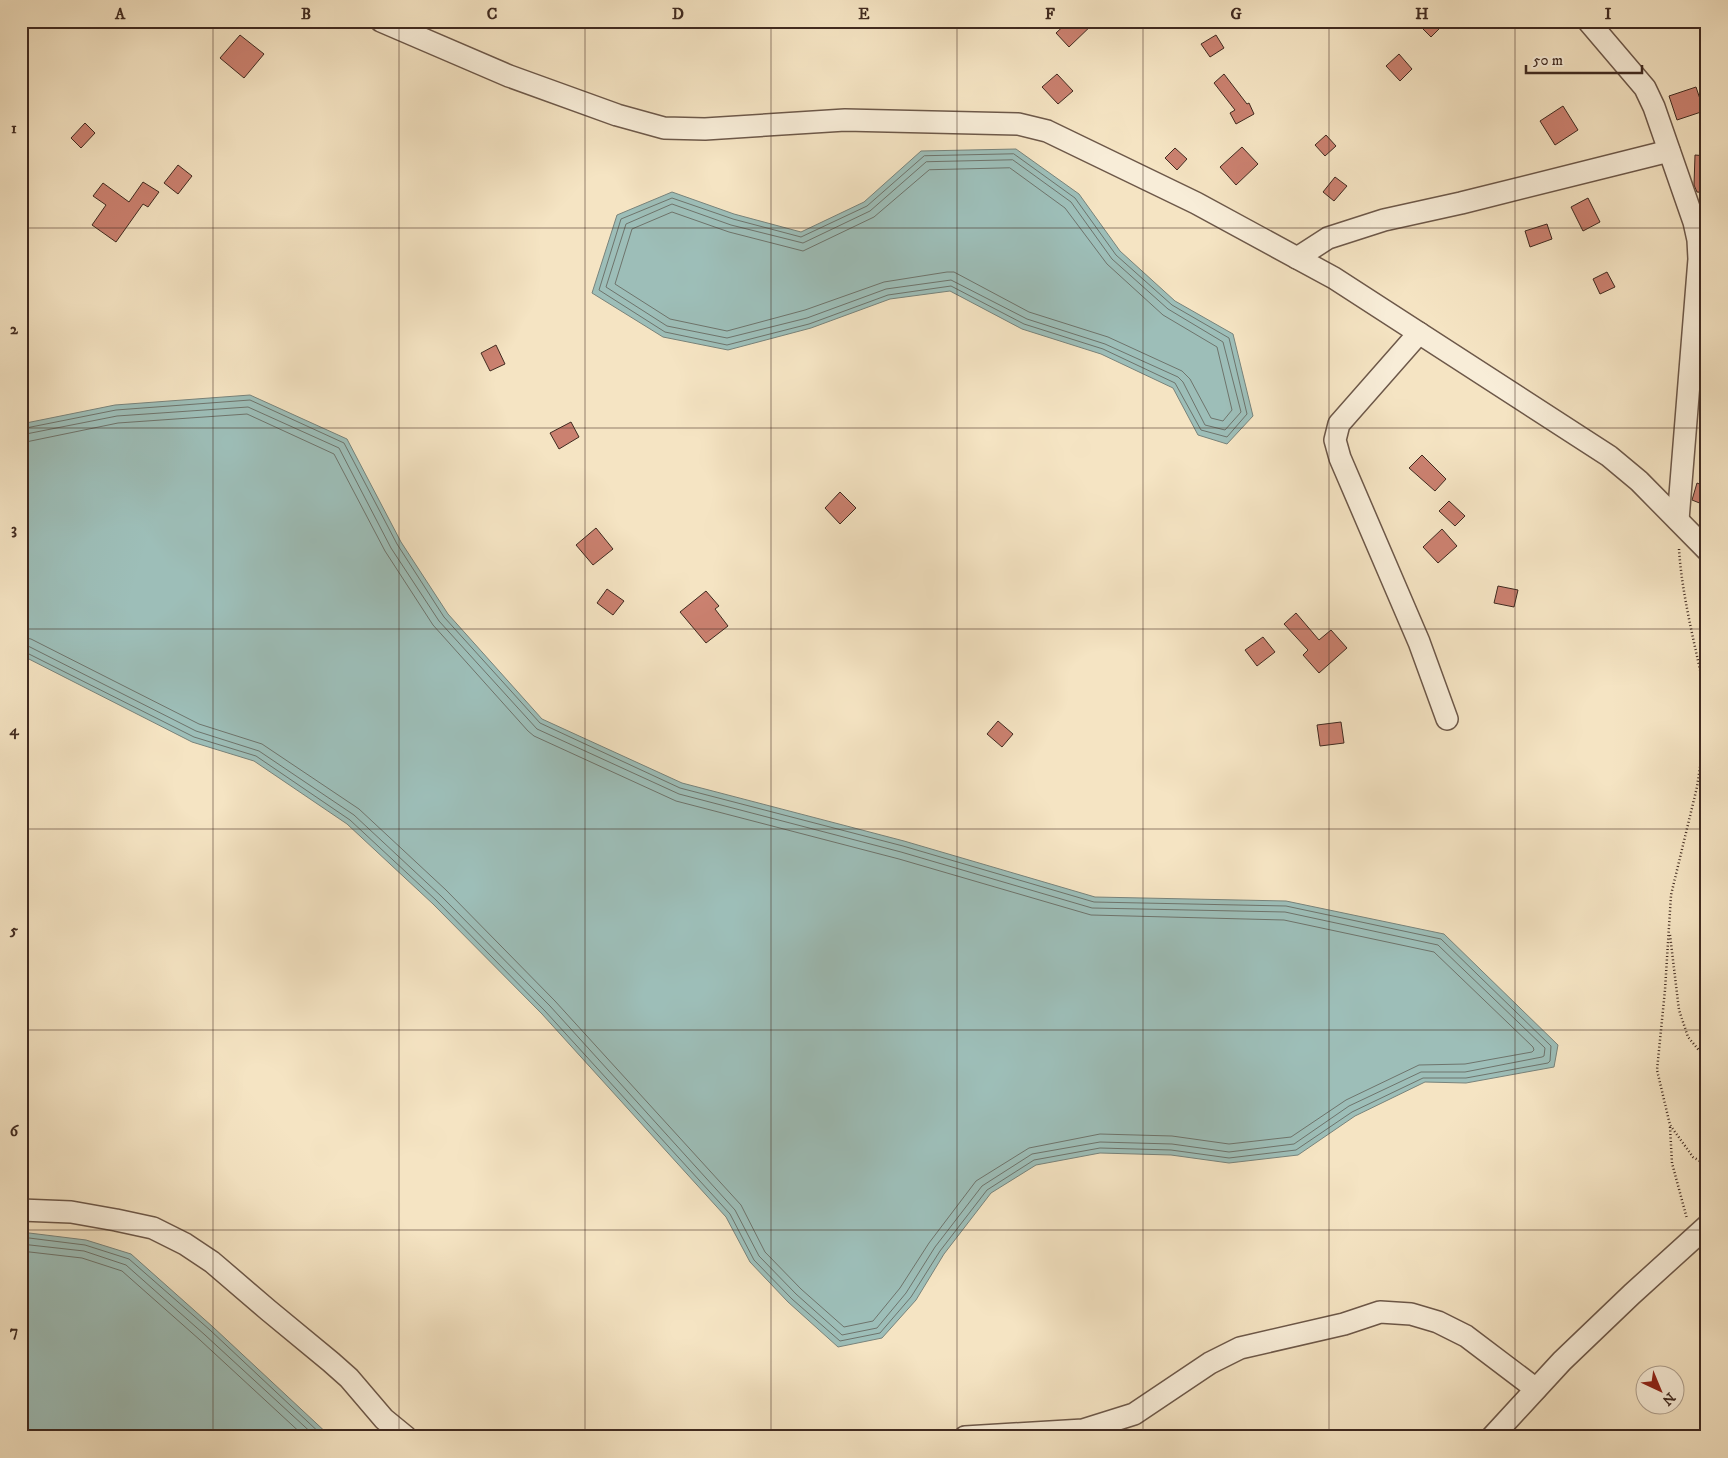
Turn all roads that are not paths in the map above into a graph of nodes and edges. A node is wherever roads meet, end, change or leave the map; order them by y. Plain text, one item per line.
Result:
1 (382, 21) edge
2 (1588, 21) edge
3 (1669, 151) junction
4 (1297, 258) junction
5 (1419, 333) junction
6 (1678, 520) junction
7 (1707, 550) edge
8 (1447, 719) dead end
9 (21, 1210) edge
10 (1700, 1232) edge
11 (1536, 1389) junction
12 (406, 1437) edge
13 (966, 1437) edge
14 (1492, 1437) edge

1 - 4 street
2 - 3 street
3 - 4 street
3 - 6 street
4 - 5 street
5 - 6 street
5 - 8 street
6 - 7 street
9 - 12 street
10 - 11 street
11 - 13 street
11 - 14 street

